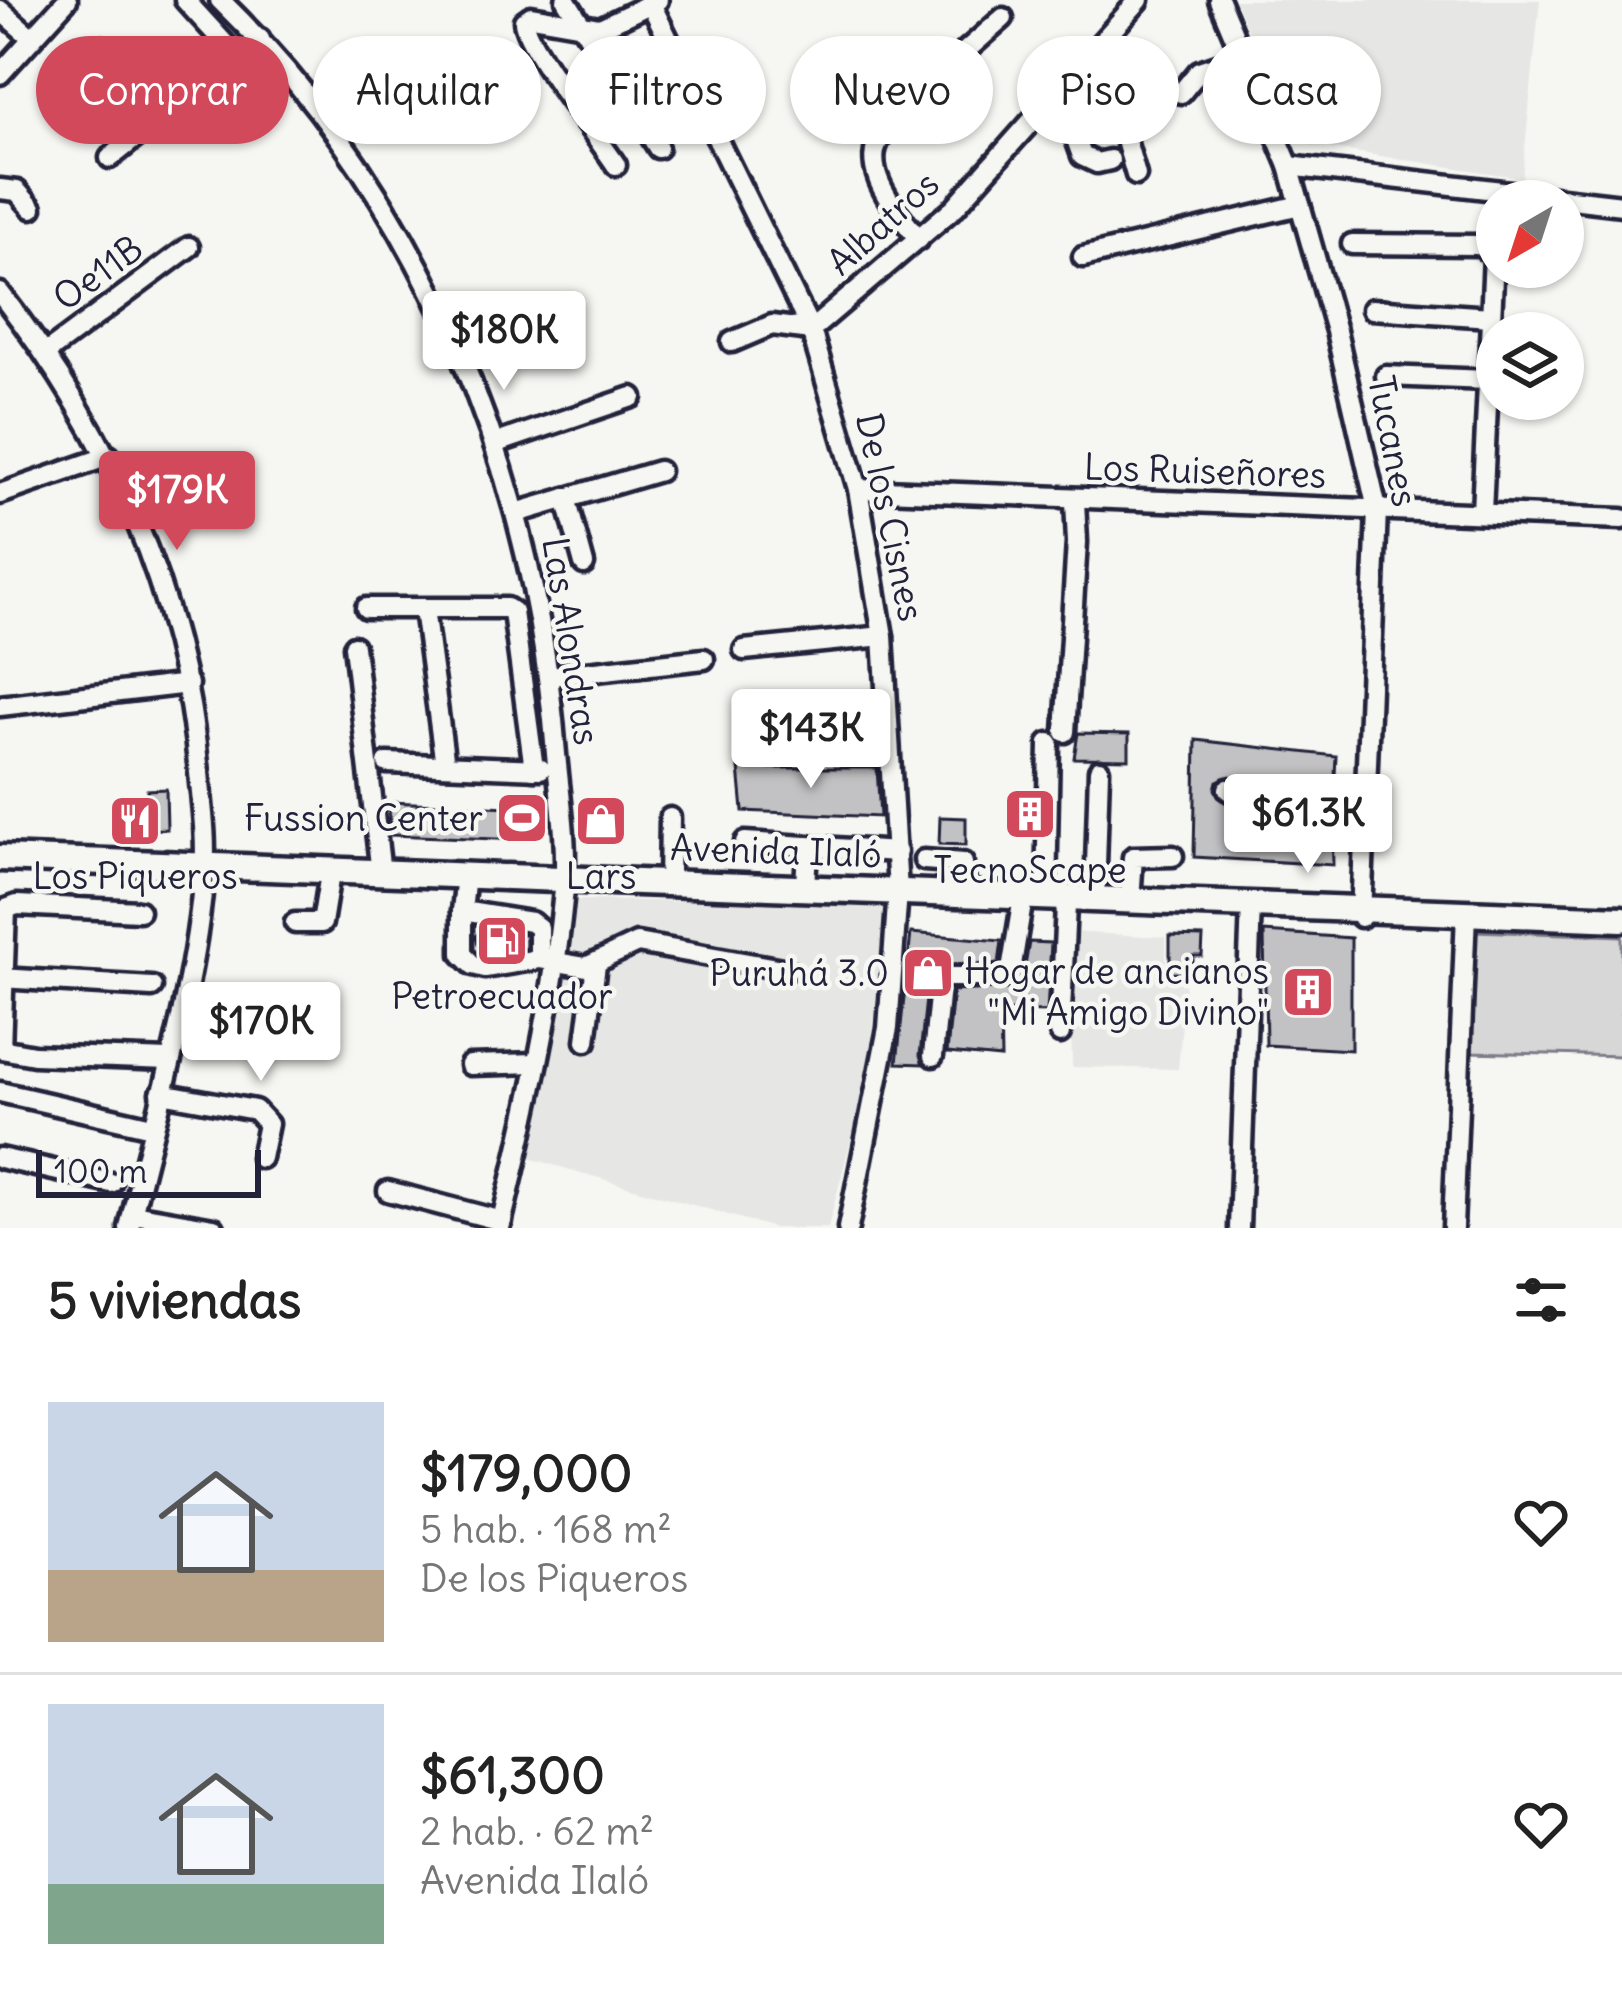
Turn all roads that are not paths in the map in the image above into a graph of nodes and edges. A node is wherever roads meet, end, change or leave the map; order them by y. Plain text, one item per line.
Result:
1 (67, 0) edge
2 (185, 0) edge
3 (220, 0) edge
4 (566, 0) edge
5 (1139, 0) edge
6 (1219, 0) edge
7 (653, 2) edge
8 (0, 10) edge
9 (1003, 18) dead end
10 (583, 28) junction
11 (218, 36) edge
12 (257, 36) edge
13 (1109, 36) edge
14 (1233, 36) edge
15 (32, 38) junction
16 (1203, 69) edge
17 (0, 74) edge
18 (289, 75) edge
19 (1181, 94) dead end
20 (1017, 136) edge
21 (127, 144) edge
22 (1078, 144) edge
23 (1127, 144) edge
24 (1279, 144) edge
25 (658, 148) dead end
26 (110, 158) dead end
27 (1110, 160) dead end
28 (616, 165) dead end
29 (1289, 166) junction
30 (1136, 175) dead end
31 (0, 189) edge
32 (1300, 205) junction
33 (1622, 205) edge
34 (32, 208) dead end
35 (919, 239) junction
36 (1352, 244) dead end
37 (189, 247) dead end
38 (1083, 257) dead end
39 (0, 293) edge
40 (1372, 309) dead end
41 (1491, 312) edge
42 (1476, 316) edge
43 (811, 330) junction
44 (732, 342) dead end
45 (46, 352) junction
46 (1386, 376) dead end
47 (1476, 380) edge
48 (632, 397) dead end
49 (1486, 420) edge
50 (494, 444) junction
51 (109, 456) junction
52 (659, 471) dead end
53 (858, 489) junction
54 (0, 494) edge
55 (566, 498) junction
56 (1075, 501) junction
57 (1377, 508) junction
58 (1482, 512) junction
59 (516, 513) junction
60 (1622, 519) edge
61 (584, 564) dead end
62 (366, 608) dead end
63 (424, 609) junction
64 (883, 636) junction
65 (354, 646) dead end
66 (744, 650) dead end
67 (704, 659) dead end
68 (550, 676) junction
69 (188, 684) junction
70 (0, 706) edge
71 (387, 763) dead end
72 (445, 765) junction
73 (534, 769) junction
74 (558, 770) junction
75 (1099, 770) dead end
76 (1228, 789) dead end
77 (1366, 808) junction
78 (670, 818) dead end
79 (746, 842) dead end
80 (807, 846) junction
81 (898, 852) junction
82 (1173, 856) dead end
83 (0, 858) edge
84 (924, 860) dead end
85 (0, 868) edge
86 (204, 869) junction
87 (381, 873) junction
88 (329, 880) junction
89 (565, 883) junction
90 (465, 884) junction
91 (669, 884) junction
92 (805, 889) junction
93 (966, 894) junction
94 (898, 895) junction
95 (1095, 898) junction
96 (1130, 900) junction
97 (1044, 902) junction
98 (1251, 908) junction
99 (140, 911) dead end
100 (463, 911) junction
101 (1361, 913) junction
102 (1466, 917) junction
103 (1622, 919) edge
104 (295, 923) dead end
105 (1622, 928) edge
106 (546, 960) junction
107 (596, 965) junction
108 (788, 970) dead end
109 (1, 978) edge
110 (152, 987) dead end
111 (1060, 1033) dead end
112 (586, 1041) dead end
113 (1, 1049) edge
114 (933, 1056) dead end
115 (169, 1060) junction
116 (536, 1063) junction
117 (470, 1065) dead end
118 (0, 1092) edge
119 (161, 1093) junction
120 (152, 1127) junction
121 (0, 1158) edge
122 (261, 1158) dead end
123 (111, 1183) dead end
124 (388, 1191) dead end
125 (131, 1221) edge
126 (501, 1224) edge
127 (214, 1228) edge
128 (848, 1228) edge
129 (1239, 1228) edge
130 (1453, 1228) edge

1 - 15 street
2 - 11 street
3 - 12 street, Las Alondras
4 - 10 street
5 - 13 street, Albatros
6 - 14 street, Tucanes
7 - 10 street
7 - 43 street, De los Cisnes
8 - 15 street
9 - 35 street
10 - 25 street
10 - 28 street
15 - 17 street
16 - 19 street
18 - 50 street, Las Alondras
20 - 35 street, Albatros
21 - 26 street
22 - 27 street
23 - 30 street
24 - 29 street, Tucanes
29 - 32 street, Tucanes
29 - 33 street
31 - 34 street
32 - 38 street
32 - 57 street, Tucanes
35 - 43 street, Albatros
36 - 41 street
37 - 45 street, Oe11B
39 - 45 street
40 - 42 street
43 - 44 street
43 - 53 street, De los Cisnes
45 - 51 street
46 - 47 street
48 - 50 street
49 - 58 street
50 - 59 street, Las Alondras
51 - 54 street
51 - 69 street
52 - 55 street
53 - 56 street, Los Ruiseñores
53 - 64 street, De los Cisnes
55 - 59 street
55 - 61 street
56 - 57 street, Los Ruiseñores
56 - 97 street
57 - 58 street, Los Ruiseñores
57 - 77 street, Tucanes
58 - 60 street, Los Ruiseñores
59 - 68 street, Las Alondras
62 - 63 street
63 - 72 street
63 - 73 street
64 - 66 street
64 - 81 street, De los Cisnes
65 - 87 street
67 - 68 street
68 - 74 street, Las Alondras
69 - 70 street
69 - 86 street
71 - 72 street
72 - 73 street
73 - 74 street
74 - 89 street, Las Alondras
75 - 95 street
76 - 77 street
77 - 101 street, Tucanes
78 - 91 street
79 - 80 street
80 - 81 street
80 - 92 street
81 - 94 street, De los Cisnes
82 - 96 street
83 - 86 main road, Avenida Ilaló
84 - 93 street
85 - 86 main road, Avenida Ilaló
86 - 87 main road, Avenida Ilaló
86 - 88 main road, Avenida Ilaló
86 - 115 street
87 - 89 main road, Avenida Ilaló
88 - 90 main road, Avenida Ilaló
88 - 104 street
89 - 90 main road, Avenida Ilaló
89 - 91 main road, Avenida Ilaló
89 - 94 main road, Avenida Ilaló
89 - 106 street, Las Alondras
90 - 100 street
91 - 92 main road, Avenida Ilaló
92 - 94 main road, Avenida Ilaló
93 - 94 main road, Avenida Ilaló
93 - 97 main road, Avenida Ilaló
94 - 97 main road, Avenida Ilaló
94 - 128 street, De los Cisnes
95 - 96 main road, Avenida Ilaló
95 - 97 main road, Avenida Ilaló
96 - 98 main road, Avenida Ilaló
97 - 98 main road, Avenida Ilaló
97 - 111 street
97 - 114 street
98 - 101 main road, Avenida Ilaló
98 - 129 street
99 - 109 street
100 - 106 street
100 - 106 street
101 - 102 main road, Avenida Ilaló
102 - 103 main road, Avenida Ilaló
102 - 105 main road, Avenida Ilaló
102 - 130 street
106 - 107 street
106 - 116 street, Las Alondras
107 - 108 street
107 - 112 street
109 - 110 street
109 - 113 street
113 - 115 street
115 - 119 street
116 - 117 street
116 - 126 street, Las Alondras
118 - 120 street
119 - 120 street
119 - 122 street
120 - 125 street
121 - 123 street
124 - 126 street
125 - 127 street

